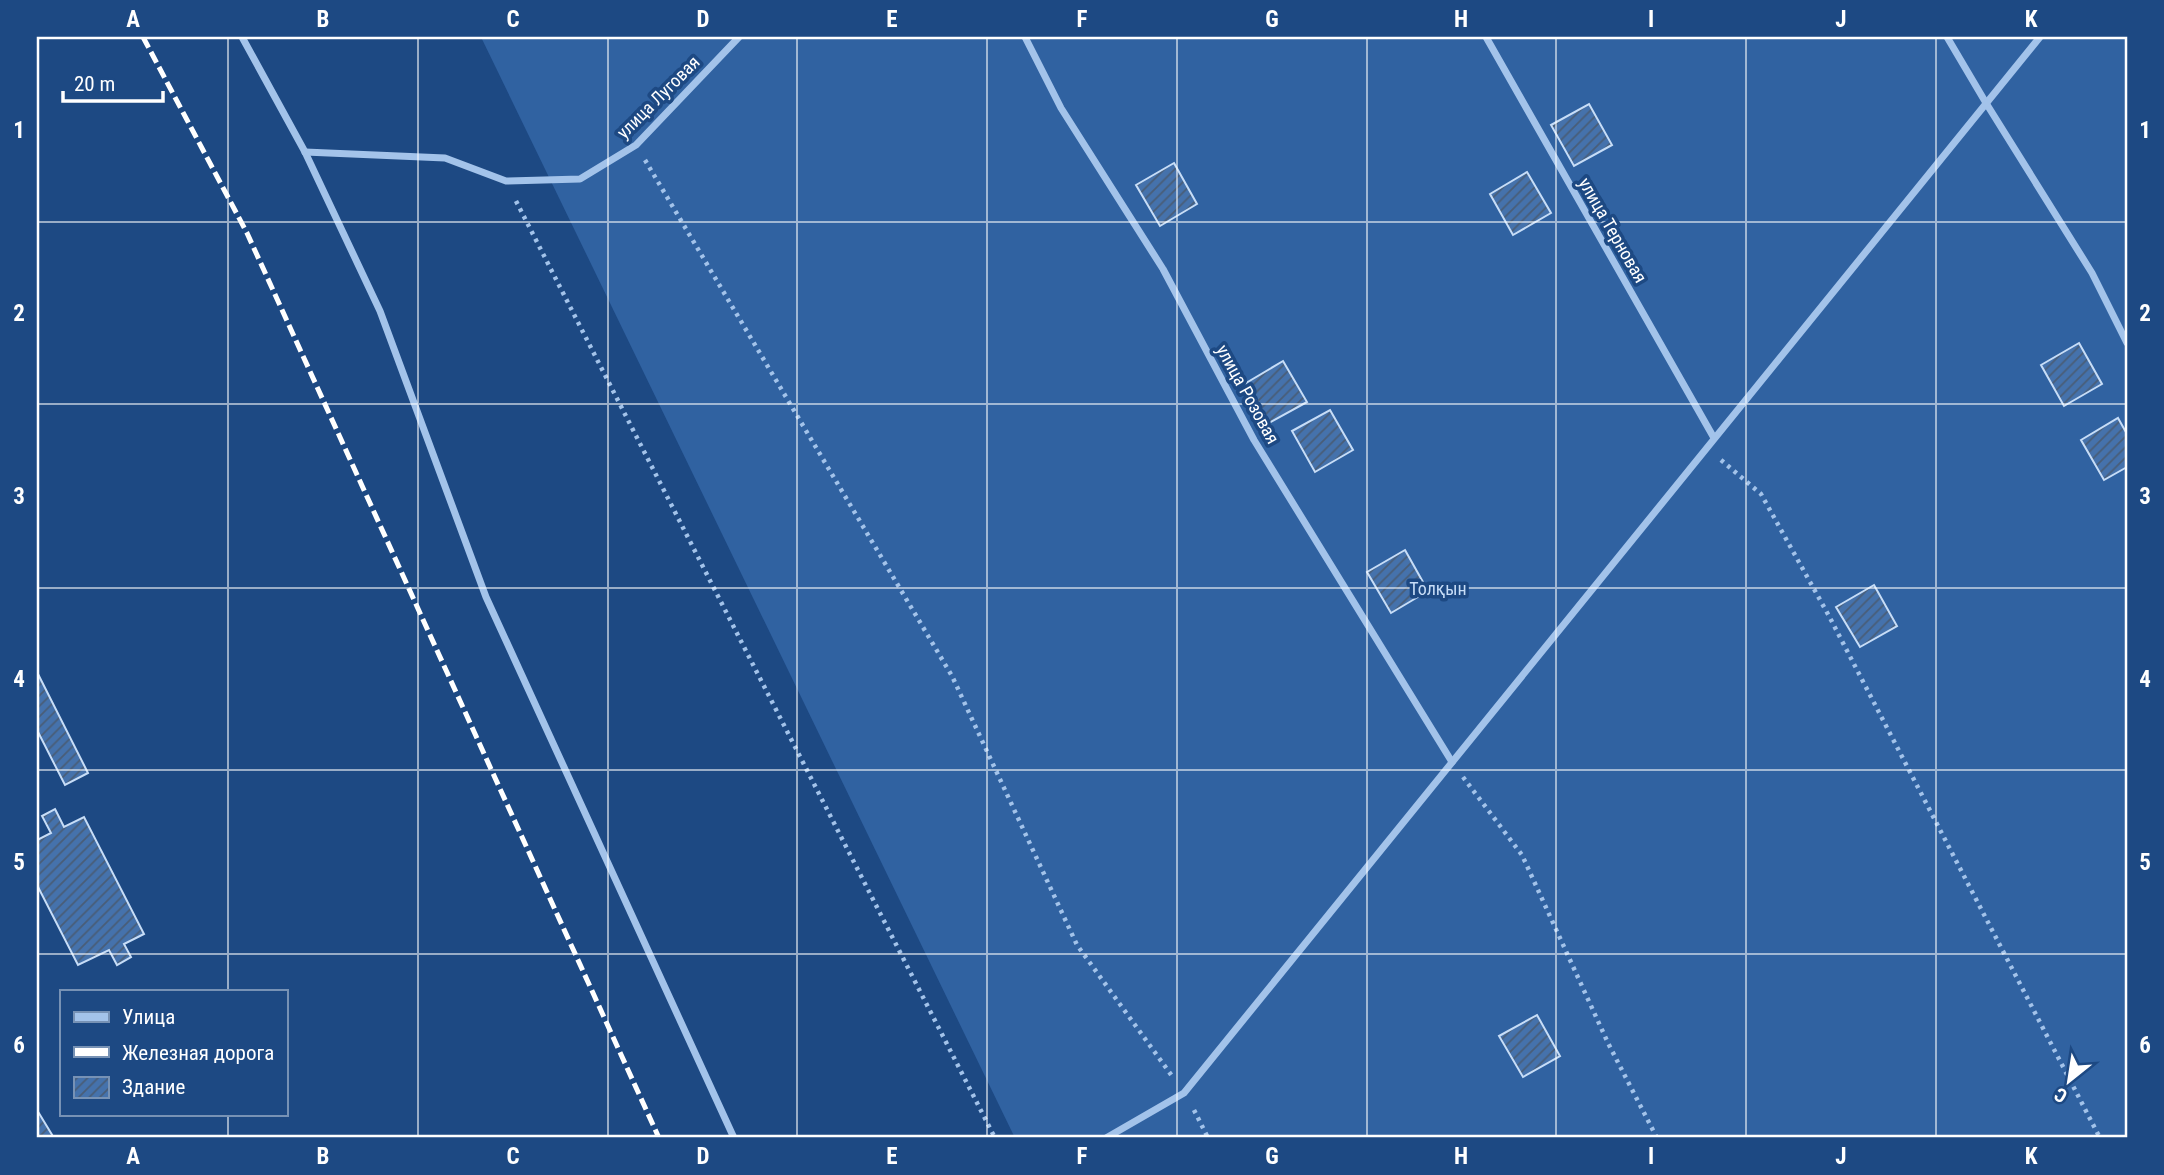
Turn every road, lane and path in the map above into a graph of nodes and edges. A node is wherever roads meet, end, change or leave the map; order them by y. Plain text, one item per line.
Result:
1 (242, 37) edge
2 (739, 37) edge
3 (1025, 37) edge
4 (1486, 37) edge
5 (1947, 37) edge
6 (2040, 37) edge
7 (1986, 103) junction
8 (636, 145) junction
9 (305, 152) junction
10 (506, 181) junction
11 (2127, 343) edge
12 (1714, 438) junction
13 (1706, 448) junction
14 (1452, 762) junction
15 (1184, 1093) junction
16 (734, 1138) edge
17 (995, 1138) edge
18 (1106, 1138) edge
19 (1208, 1138) edge
20 (1657, 1138) edge
21 (2100, 1138) edge

1 - 9 street
2 - 8 street, улица Луговая
3 - 14 street, улица Розовая
4 - 12 street, улица Терновая
5 - 7 street
6 - 7 street
7 - 11 street
7 - 12 street
8 - 10 street, улица Луговая
8 - 15 path
9 - 10 street, улица Луговая
9 - 16 street
10 - 17 path
12 - 13 street
13 - 14 street
13 - 21 path
14 - 15 street
14 - 20 path
15 - 18 street
15 - 19 path

